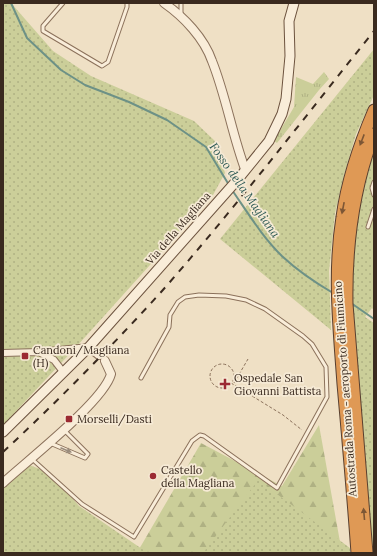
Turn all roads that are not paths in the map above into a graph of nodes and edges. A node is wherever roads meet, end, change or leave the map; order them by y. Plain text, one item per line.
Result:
1 (63, 3) edge
2 (127, 3) edge
3 (164, 3) edge
4 (181, 3) edge
5 (294, 3) edge
6 (180, 17) junction
7 (374, 110) edge
8 (374, 134) edge
9 (245, 169) junction
10 (356, 171) junction
11 (374, 182) edge
12 (374, 195) edge
13 (374, 209) edge
14 (368, 227) dead end
15 (89, 347) junction
16 (3, 352) edge
17 (40, 352) junction
18 (99, 355) dead end
19 (105, 361) dead end
20 (64, 373) junction
21 (141, 378) dead end
22 (63, 429) junction
23 (3, 432) edge
24 (48, 442) junction
25 (31, 458) junction
26 (3, 483) edge
27 (357, 553) edge
28 (367, 553) edge

1 - 2 lane
3 - 6 street
4 - 6 lane
5 - 9 main road, Via della Magliana
6 - 9 street
7 -> 10 highway, Autostrada Roma - aeroporto di Fiumicino
8 - 10 highway, Autostrada Roma - aeroporto di Fiumicino
9 - 15 main road, Via della Magliana
10 -> 27 highway, Autostrada Roma - aeroporto di Fiumicino
28 -> 10 highway, Autostrada Roma - aeroporto di Fiumicino
11 - 12 lane
13 - 14 lane
15 - 17 street
15 - 18 street
15 - 20 main road, Via della Magliana
16 - 17 street
17 - 20 street
19 - 22 street
20 - 23 main road, Via della Magliana
21 - 25 lane
22 - 24 street
24 -> 22 lane
24 - 25 street
25 - 26 street

